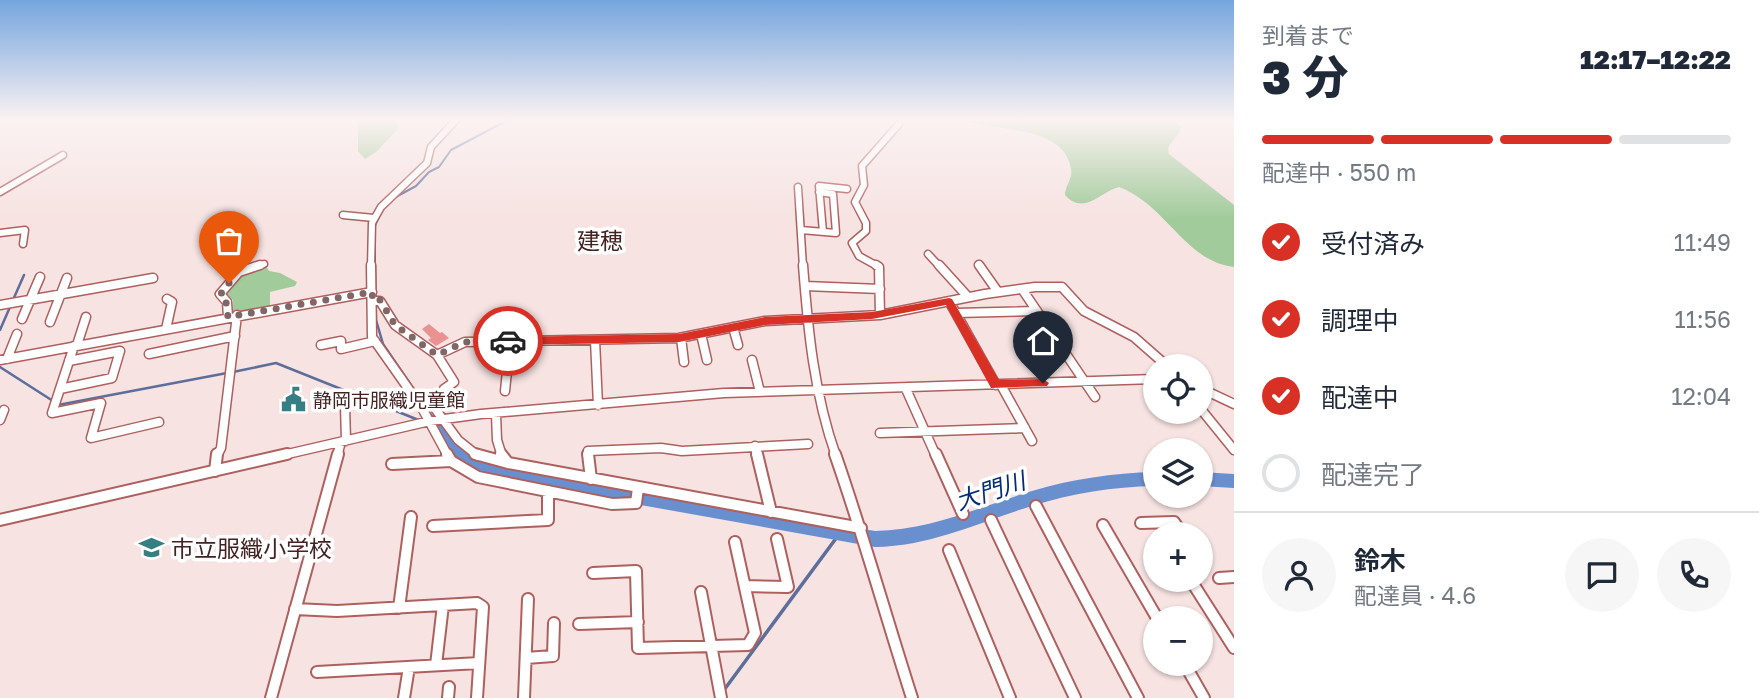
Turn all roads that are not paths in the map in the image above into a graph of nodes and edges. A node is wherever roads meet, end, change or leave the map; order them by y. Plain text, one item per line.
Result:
1 (430, 153) edge
2 (874, 153) edge
3 (64, 155) dead end
4 (798, 187) dead end
5 (848, 189) dead end
6 (0, 192) edge
7 (819, 192) junction
8 (343, 215) dead end
9 (374, 218) junction
10 (801, 230) junction
11 (823, 232) junction
12 (0, 233) edge
13 (23, 244) dead end
14 (928, 254) dead end
15 (264, 264) dead end
16 (979, 265) dead end
17 (40, 277) dead end
18 (67, 278) dead end
19 (153, 278) dead end
20 (805, 286) junction
21 (880, 289) junction
22 (1022, 289) junction
23 (998, 292) junction
24 (60, 295) junction
25 (373, 296) junction
26 (968, 297) junction
27 (167, 299) dead end
28 (30, 300) junction
29 (949, 301) junction
30 (0, 305) edge
31 (1037, 311) junction
32 (956, 313) junction
33 (880, 315) junction
34 (232, 316) junction
35 (86, 317) dead end
36 (22, 319) dead end
37 (807, 321) junction
38 (50, 322) dead end
39 (733, 327) junction
40 (166, 329) junction
41 (18, 334) dead end
42 (701, 334) junction
43 (234, 336) junction
44 (681, 338) junction
45 (595, 340) junction
46 (375, 341) junction
47 (510, 341) junction
48 (321, 345) dead end
49 (738, 345) dead end
50 (76, 346) junction
51 (149, 354) dead end
52 (1153, 354) edge
53 (437, 355) junction
54 (4, 359) edge
55 (707, 360) dead end
56 (752, 360) dead end
57 (69, 361) junction
58 (684, 362) dead end
59 (1143, 380) edge
60 (1085, 382) junction
61 (998, 385) junction
62 (60, 388) junction
63 (906, 389) junction
64 (505, 391) dead end
65 (760, 392) junction
66 (818, 392) junction
67 (1213, 394) edge
68 (1095, 397) dead end
69 (335, 401) dead end
70 (1234, 404) edge
71 (598, 405) junction
72 (0, 411) edge
73 (496, 414) junction
74 (443, 419) junction
75 (0, 420) edge
76 (430, 421) junction
77 (159, 422) dead end
78 (1213, 424) edge
79 (1025, 428) junction
80 (925, 432) junction
81 (880, 433) dead end
82 (1032, 441) dead end
83 (343, 442) junction
84 (808, 444) dead end
85 (755, 446) junction
86 (1234, 450) edge
87 (451, 461) junction
88 (508, 463) junction
89 (392, 464) dead end
90 (215, 471) junction
91 (591, 479) junction
92 (638, 488) junction
93 (548, 491) junction
94 (1036, 506) dead end
95 (771, 512) junction
96 (963, 514) dead end
97 (411, 517) dead end
98 (0, 520) edge
99 (991, 520) dead end
100 (433, 526) dead end
101 (1102, 526) dead end
102 (861, 528) junction
103 (777, 539) dead end
104 (735, 542) dead end
105 (949, 550) dead end
106 (593, 573) dead end
107 (1234, 577) edge
108 (1219, 578) dead end
109 (745, 586) junction
110 (701, 592) dead end
111 (1198, 592) edge
112 (528, 599) dead end
113 (443, 605) junction
114 (1150, 606) edge
115 (399, 608) junction
116 (295, 609) junction
117 (638, 622) junction
118 (554, 623) dead end
119 (579, 624) dead end
120 (709, 645) junction
121 (1234, 648) edge
122 (526, 658) junction
123 (480, 663) junction
124 (436, 665) junction
125 (409, 667) junction
126 (317, 672) dead end
127 (1191, 676) edge
128 (271, 698) edge
129 (404, 698) edge
130 (477, 698) edge
131 (524, 698) edge
132 (721, 698) edge
133 (912, 698) edge
134 (1010, 698) edge
135 (1075, 698) edge
136 (1138, 698) edge
137 (1204, 698) edge

1 - 9 street
2 - 21 street
3 - 6 street
4 - 10 street
5 - 7 street
7 - 11 street
7 - 11 street
8 - 9 street
9 - 25 street
10 - 11 street
10 - 20 street
12 - 13 street
14 - 26 street
15 - 34 street
16 - 23 street
17 - 28 street
18 - 24 street
19 - 24 street
20 - 21 street
20 - 37 street
21 - 33 street
22 - 23 street
22 - 31 street
22 - 52 street
23 - 26 street
24 - 28 street
24 - 38 street
25 - 34 street
25 - 46 street
25 - 53 street
26 - 29 street
27 - 40 street
28 - 30 street
28 - 36 street
29 - 32 street
29 - 33 street
31 - 32 street
31 - 60 street
32 - 61 street
33 - 37 street
34 - 40 street
34 - 43 street
35 - 50 street
37 - 39 street
37 - 66 street
39 - 42 street
39 - 49 street
40 - 50 street
41 - 54 street
42 - 44 street
42 - 55 street
43 - 51 street
43 - 90 street
44 - 45 street
44 - 58 street
45 - 47 street
45 - 71 street
46 - 48 street
46 - 76 street
47 - 53 street
47 - 64 street
50 - 54 street
50 - 57 street
53 - 74 street
56 - 65 street
57 - 62 street
57 - 62 street
59 - 60 street
60 - 61 street
60 - 68 street
61 - 63 street
61 - 79 street
62 - 77 street
63 - 66 street
63 - 80 street
65 - 66 street
65 - 71 street
66 - 102 street
67 - 70 street
69 - 83 street
71 - 73 street
72 - 75 street
73 - 74 street
73 - 88 street
74 - 76 street
74 - 88 street
76 - 83 street
76 - 87 street
78 - 86 street
79 - 80 street
79 - 82 street
80 - 81 street
80 - 96 street
83 - 90 street
83 - 116 street
84 - 85 street
85 - 91 street
85 - 95 street
87 - 89 street
87 - 93 street
88 - 91 street
90 - 98 street
91 - 92 street
92 - 93 street
92 - 95 street
93 - 100 street
94 - 136 street
95 - 102 street
97 - 115 street
99 - 135 street
101 - 114 street
102 - 133 street
103 - 109 street
104 - 109 street
105 - 134 street
106 - 117 street
107 - 108 street
109 - 120 street
110 - 120 street
111 - 121 street
112 - 122 street
113 - 115 street
113 - 123 street
113 - 124 street
115 - 116 street
116 - 128 street
117 - 119 street
117 - 120 street
118 - 122 street
120 - 132 street
122 - 131 street
123 - 124 street
123 - 130 street
124 - 125 street
125 - 126 street
125 - 129 street
127 - 137 street

